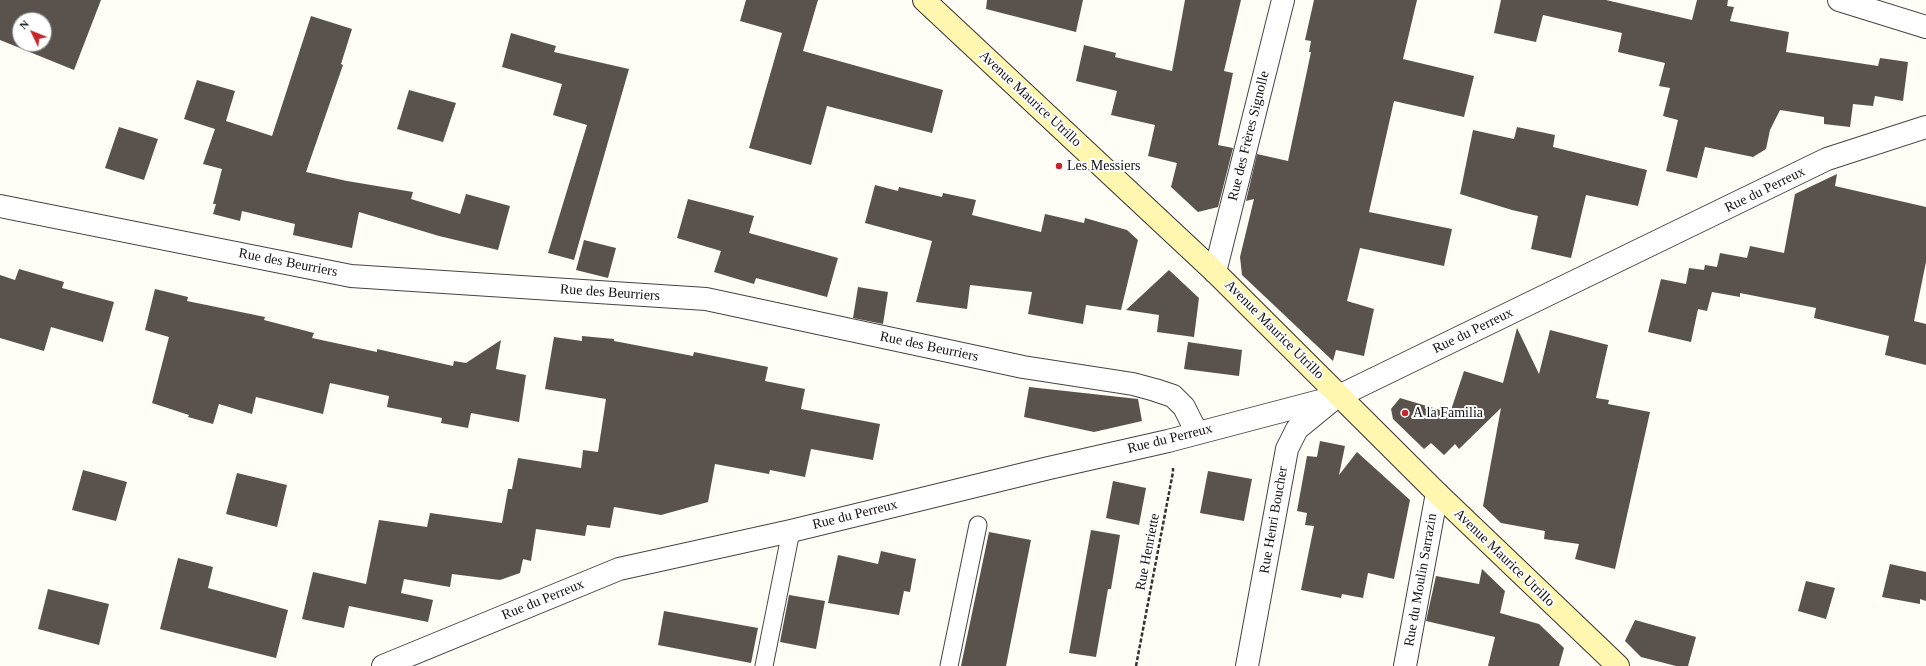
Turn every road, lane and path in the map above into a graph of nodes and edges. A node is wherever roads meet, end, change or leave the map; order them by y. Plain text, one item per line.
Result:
1 (924, 0) edge
2 (1283, 0) edge
3 (1839, 0) edge
4 (1926, 26) edge
5 (1926, 127) edge
6 (0, 206) edge
7 (1216, 272) junction
8 (1340, 396) junction
9 (1197, 433) junction
10 (1168, 441) junction
11 (1437, 493) junction
12 (978, 525) dead end
13 (791, 531) junction
14 (383, 666) edge
15 (764, 666) edge
16 (949, 666) edge
17 (1136, 666) edge
18 (1247, 666) edge
19 (1405, 666) edge
20 (1618, 666) edge

1 - 7 street, Avenue Maurice Utrillo
2 - 7 street, Rue des Frères Signolle
3 - 4 street
5 - 8 street, Rue du Perreux
6 - 9 street, Rue des Beurriers
7 - 8 street, Avenue Maurice Utrillo
8 - 9 street, Rue du Perreux
8 - 11 street, Avenue Maurice Utrillo
8 - 18 street, Rue Henri Boucher
9 - 10 street, Rue du Perreux
10 - 13 street, Rue du Perreux
10 - 17 path, Rue Henriette
11 - 19 street, Rue du Moulin Sarrazin
11 - 20 street, Avenue Maurice Utrillo
12 - 16 lane
13 - 14 street, Rue du Perreux
13 - 15 lane

